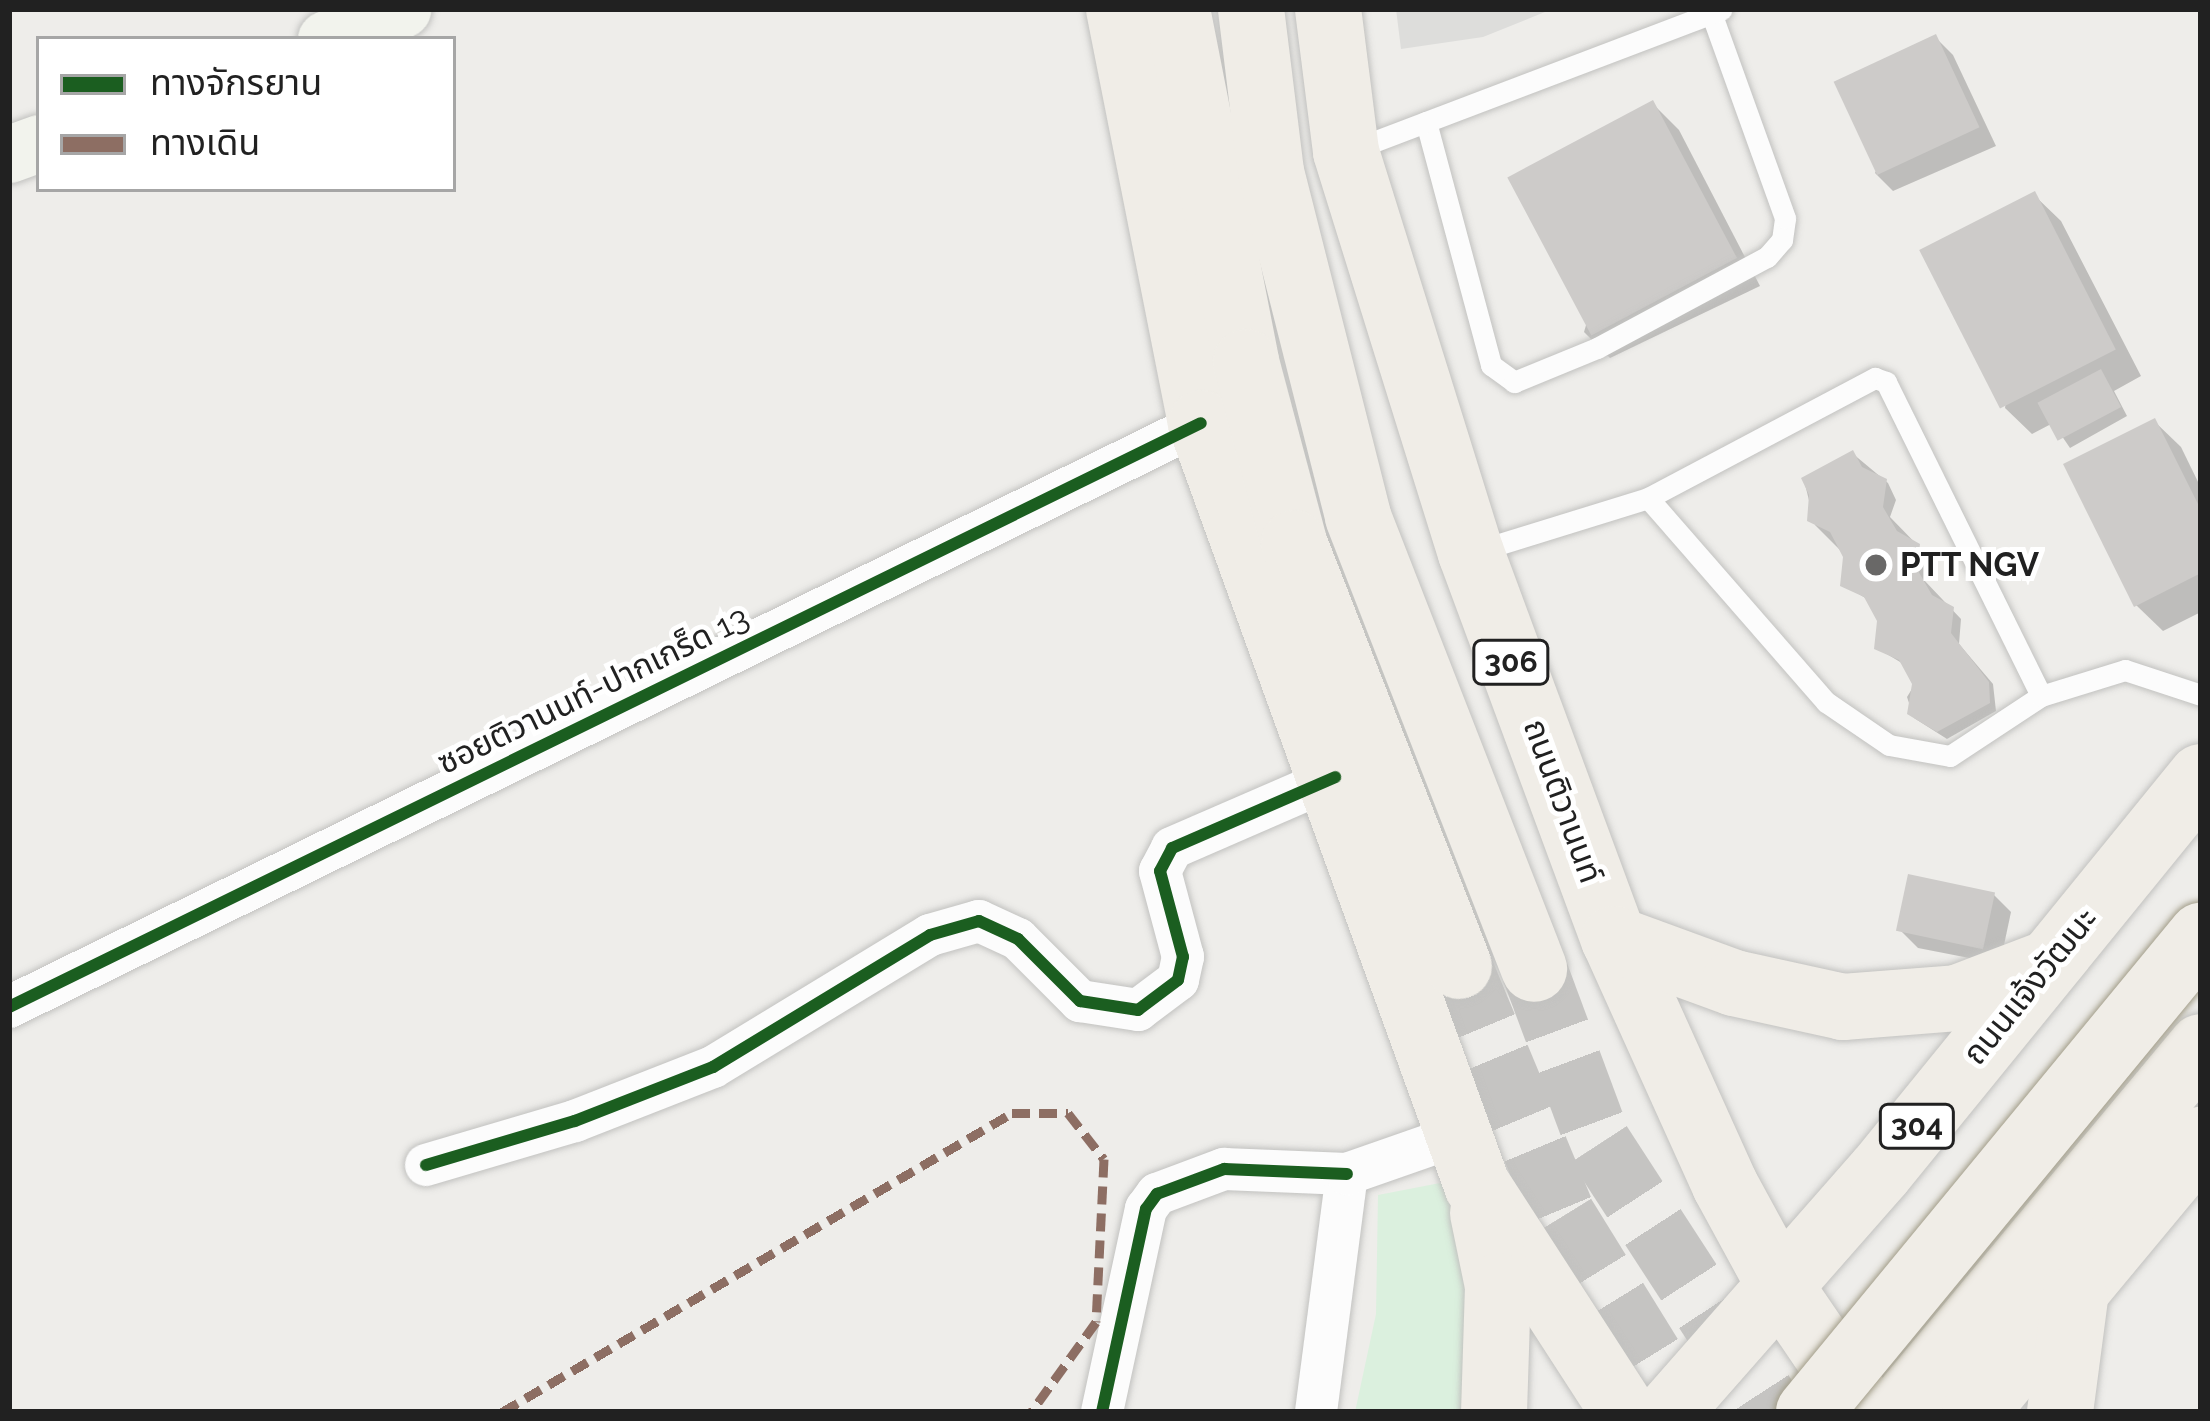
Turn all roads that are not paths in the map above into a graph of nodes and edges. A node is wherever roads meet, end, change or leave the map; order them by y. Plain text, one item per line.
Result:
1 (402, 9) edge
2 (1119, 9) edge
3 (1177, 9) edge
4 (1251, 9) edge
5 (1328, 9) edge
6 (1717, 11) edge
7 (334, 36) edge
8 (1426, 122) junction
9 (1346, 152) junction
10 (1201, 423) junction
11 (1648, 498) junction
12 (1471, 553) junction
13 (2201, 695) edge
14 (2041, 696) junction
15 (1335, 777) junction
16 (2201, 777) edge
17 (2201, 936) edge
18 (1614, 939) junction
19 (2049, 963) junction
20 (1459, 966) tunnel mouth
21 (1534, 969) tunnel mouth
22 (9, 1007) edge
23 (2201, 1046) edge
24 (2201, 1140) edge
25 (1469, 1159) junction
26 (426, 1165) dead end
27 (1347, 1174) junction
28 (1780, 1286) junction
29 (2076, 1294) junction
30 (1102, 1412) edge
31 (1316, 1412) edge
32 (1494, 1412) edge
33 (1624, 1412) edge
34 (1670, 1412) edge
35 (1809, 1412) edge
36 (1866, 1412) edge
37 (1897, 1412) edge
38 (1975, 1412) edge
39 (2060, 1412) edge

1 - 7 street
2 - 10 main road
3 - 20 main road
4 - 21 main road, 306
5 - 9 main road, ถนนติวานนท์ / 306
6 - 8 lane
6 - 8 lane
8 - 9 lane
9 - 12 main road, ถนนติวานนท์ / 306
10 - 15 main road
10 - 22 street, ซอยติวานนท์-ปากเกร็ด 13
11 - 12 lane
11 - 14 lane
11 - 14 lane
12 - 18 main road, ถนนติวานนท์ / 306
13 - 14 lane
15 - 25 main road
15 - 26 street
16 - 19 main road, ถนนแจ้งวัฒนะ / 304
17 - 35 main road, bridge
18 - 19 main road
18 - 28 main road, ถนนติวานนท์ / 306
19 - 28 main road, ถนนแจ้งวัฒนะ / 304
23 - 37 main road
24 - 29 main road
25 - 27 street
25 - 32 main road
25 - 33 main road
27 - 30 street
27 - 31 street
28 - 34 main road, ถนนแจ้งวัฒนะ / 304
28 - 36 main road, ถนนติวานนท์ / 306
29 - 38 main road
29 - 39 main road

